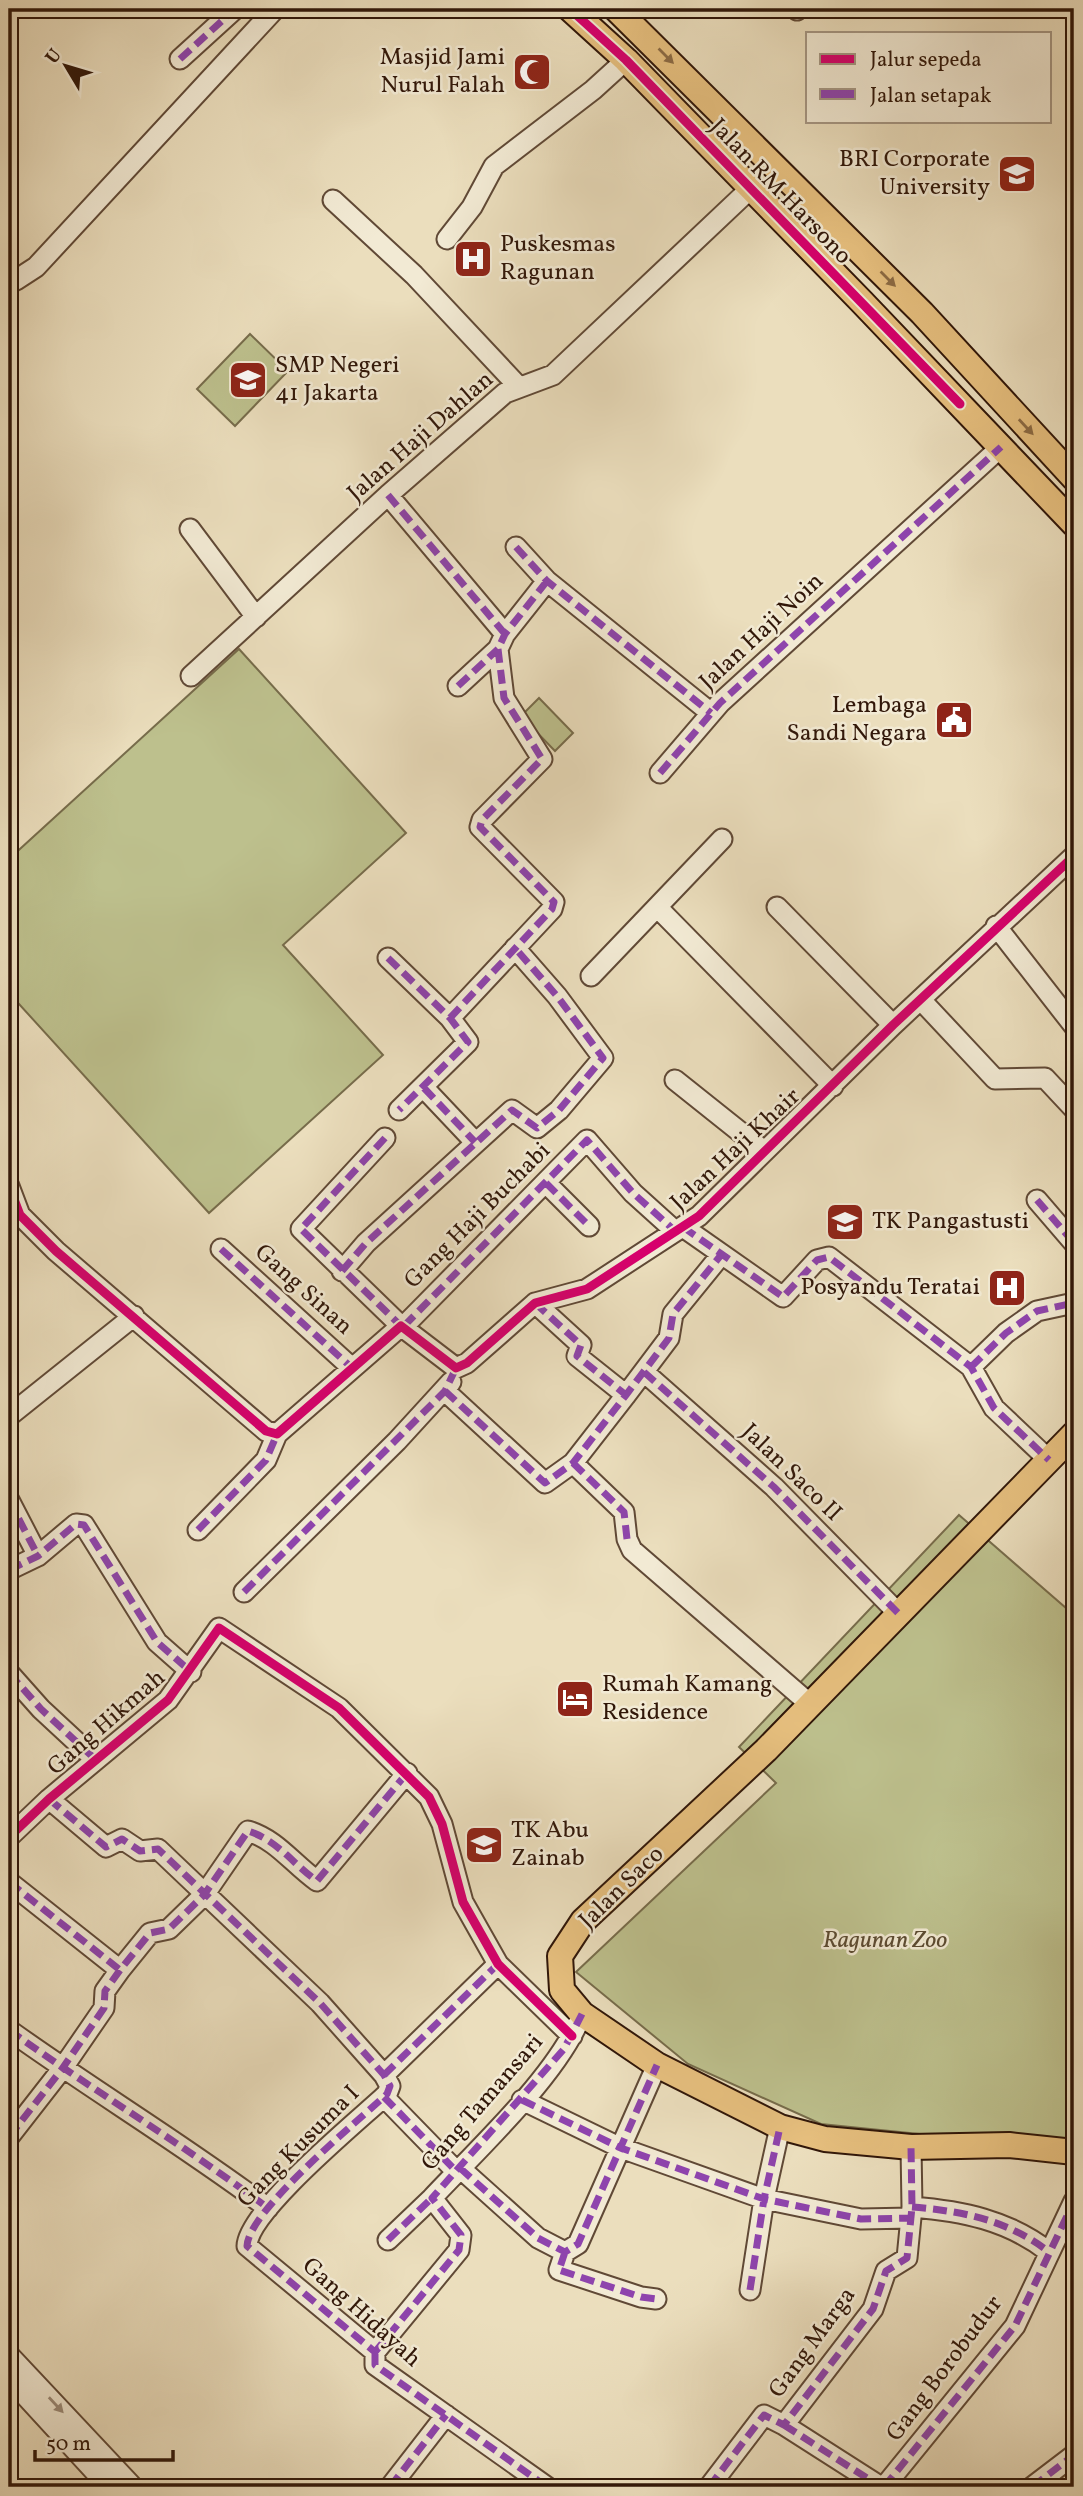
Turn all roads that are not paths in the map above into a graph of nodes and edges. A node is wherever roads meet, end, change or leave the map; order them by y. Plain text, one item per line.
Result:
1 (235, 9) edge
2 (275, 9) edge
3 (570, 9) edge
4 (627, 12) edge
5 (180, 58) dead end
6 (626, 60) junction
7 (750, 189) junction
8 (333, 200) dead end
9 (447, 239) dead end
10 (9, 276) edge
11 (983, 380) junction
12 (519, 387) junction
13 (960, 404) junction
14 (1001, 447) junction
15 (1073, 473) edge
16 (388, 495) junction
17 (1074, 524) edge
18 (190, 528) dead end
19 (516, 547) dead end
20 (547, 581) junction
21 (256, 617) junction
22 (502, 642) junction
23 (191, 676) dead end
24 (458, 687) dead end
25 (711, 713) junction
26 (660, 773) dead end
27 (722, 839) dead end
28 (1074, 856) edge
29 (657, 907) junction
30 (777, 907) dead end
31 (996, 926) junction
32 (515, 948) junction
33 (388, 958) dead end
34 (591, 976) dead end
35 (920, 1000) junction
36 (450, 1018) junction
37 (892, 1025) junction
38 (1074, 1026) edge
39 (676, 1080) dead end
40 (833, 1086) junction
41 (424, 1088) junction
42 (1074, 1109) edge
43 (399, 1110) dead end
44 (385, 1138) dead end
45 (475, 1142) junction
46 (764, 1151) junction
47 (546, 1183) junction
48 (9, 1186) edge
49 (1037, 1200) dead end
50 (589, 1226) dead end
51 (678, 1229) junction
52 (1074, 1243) edge
53 (221, 1250) dead end
54 (722, 1255) junction
55 (342, 1271) junction
56 (535, 1303) junction
57 (1074, 1303) edge
58 (134, 1316) junction
59 (402, 1326) junction
60 (971, 1367) junction
61 (352, 1368) junction
62 (456, 1368) junction
63 (644, 1372) junction
64 (445, 1391) junction
65 (626, 1395) junction
66 (9, 1416) edge
67 (277, 1434) junction
68 (1074, 1434) edge
69 (1049, 1460) junction
70 (573, 1463) junction
71 (9, 1500) edge
72 (198, 1530) dead end
73 (38, 1556) junction
74 (9, 1570) edge
75 (244, 1592) dead end
76 (899, 1614) junction
77 (191, 1672) junction
78 (9, 1673) edge
79 (811, 1706) junction
80 (96, 1760) junction
81 (407, 1773) junction
82 (49, 1799) junction
83 (9, 1837) edge
84 (9, 1882) edge
85 (204, 1895) junction
86 (498, 1964) junction
87 (120, 1970) junction
88 (577, 2025) junction
89 (9, 2030) edge
90 (657, 2065) junction
91 (62, 2068) junction
92 (386, 2086) junction
93 (522, 2100) junction
94 (780, 2127) junction
95 (9, 2137) edge
96 (911, 2147) junction
97 (621, 2148) junction
98 (1074, 2152) edge
99 (458, 2170) junction
100 (432, 2198) junction
101 (764, 2199) junction
102 (1074, 2201) edge
103 (268, 2208) junction
104 (911, 2212) junction
105 (388, 2240) dead end
106 (247, 2246) joint
107 (565, 2252) junction
108 (1049, 2252) junction
109 (750, 2290) dead end
110 (656, 2299) dead end
111 (375, 2352) junction
112 (9, 2355) edge
113 (9, 2378) edge
114 (446, 2415) junction
115 (784, 2425) junction
116 (1074, 2455) edge
117 (109, 2487) edge
118 (133, 2487) edge
119 (390, 2487) edge
120 (547, 2487) edge
121 (709, 2487) edge
122 (883, 2487) edge
123 (1032, 2487) edge

1 - 5 street
2 - 10 street
3 - 6 main road, Jalan RM Harsono
4 -> 11 main road, Jalan RM Harsono
6 - 7 main road, Jalan RM Harsono
6 - 9 street
7 - 12 street, Jalan Haji Dahlan
7 - 13 main road, Jalan RM Harsono
8 - 12 street
11 - 13 main road
11 -> 15 main road, Jalan RM Harsono
12 - 16 street, Jalan Haji Dahlan
13 - 14 main road, Jalan RM Harsono
14 - 17 main road, Jalan RM Harsono
14 - 25 street, Jalan Haji Noin
16 - 21 street, Jalan Haji Dahlan
16 - 22 street
18 - 21 street
19 - 20 street, Jalan Haji Noin
20 - 22 street
20 - 25 street, Jalan Haji Noin
21 - 23 street, Jalan Haji Dahlan
22 - 24 street
22 - 32 street
25 - 26 street
27 - 29 street
28 - 31 street, Jalan Haji Khair
29 - 34 street
29 - 40 street
30 - 37 street
31 - 35 street, Jalan Haji Khair
31 - 38 street
32 - 36 street
32 - 45 street
33 - 36 street
35 - 37 street, Jalan Haji Khair
35 - 42 street
36 - 41 street
37 - 40 street, Jalan Haji Khair
39 - 46 street
40 - 46 street, Jalan Haji Khair
41 - 43 street
41 - 45 street
44 - 55 street
45 - 55 street
46 - 51 street, Jalan Haji Khair
47 - 50 street
47 - 51 street, Gang Haji Buchabi
47 - 59 street, Gang Haji Buchabi
48 - 58 street
49 - 52 street
51 - 54 street
51 - 56 street, Jalan Haji Khair
53 - 61 street, Gang Sinan
54 - 60 street
54 - 63 street
55 - 59 street
56 - 62 street, Jalan Haji Khair
56 - 65 street
57 - 60 street
58 - 66 street
58 - 67 street
59 - 61 street
59 - 62 street
60 - 69 street
61 - 67 street
62 - 64 street
63 - 65 street
63 - 76 street, Jalan Saco II
64 - 70 street
64 - 75 street
65 - 70 street
67 - 72 street
68 - 69 main road, Jalan Saco
69 - 76 main road, Jalan Saco
70 - 79 street
71 - 73 street
73 - 74 street
73 - 77 street
76 - 79 main road, Jalan Saco
77 - 80 street, Gang Hikmah
77 - 81 street, Gang Hikmah
78 - 80 street
79 - 88 main road, Jalan Saco
80 - 82 street, Gang Hikmah
81 - 85 street
81 - 86 street
82 - 83 street, Gang Hikmah
82 - 85 street
84 - 87 street
85 - 87 street
85 - 92 street
86 - 88 street
86 - 92 street, Gang Kusuma I
87 - 91 street
88 - 90 main road, Jalan Saco
88 - 93 street, Gang Tamansari
89 - 91 street
90 - 94 main road, Jalan Saco
90 - 97 street
91 - 95 street
91 - 103 street
92 - 99 street
92 - 103 street, Gang Kusuma I
93 - 97 street
93 - 99 street, Gang Tamansari
94 - 96 main road, Jalan Saco
94 - 101 street
96 - 98 main road, Jalan Saco
96 - 104 street, Gang Marga
97 - 101 street
97 - 107 street
99 - 100 street, Gang Tamansari
99 - 107 street
100 - 105 street
100 - 111 street, Gang Tamansari
101 - 104 street
101 - 109 street
102 - 108 street, Gang Borobudur
103 - 106 street, Gang Kusuma I
104 - 108 street
104 - 115 street, Gang Marga
106 - 111 street, Gang Hidayah
107 - 110 street
108 - 122 street, Gang Borobudur
111 - 114 street, Gang Hidayah
112 -> 118 street
113 - 117 street
114 - 119 street
114 - 120 street, Gang Hidayah
115 - 121 street, Gang Marga
115 - 122 street
116 - 123 street

